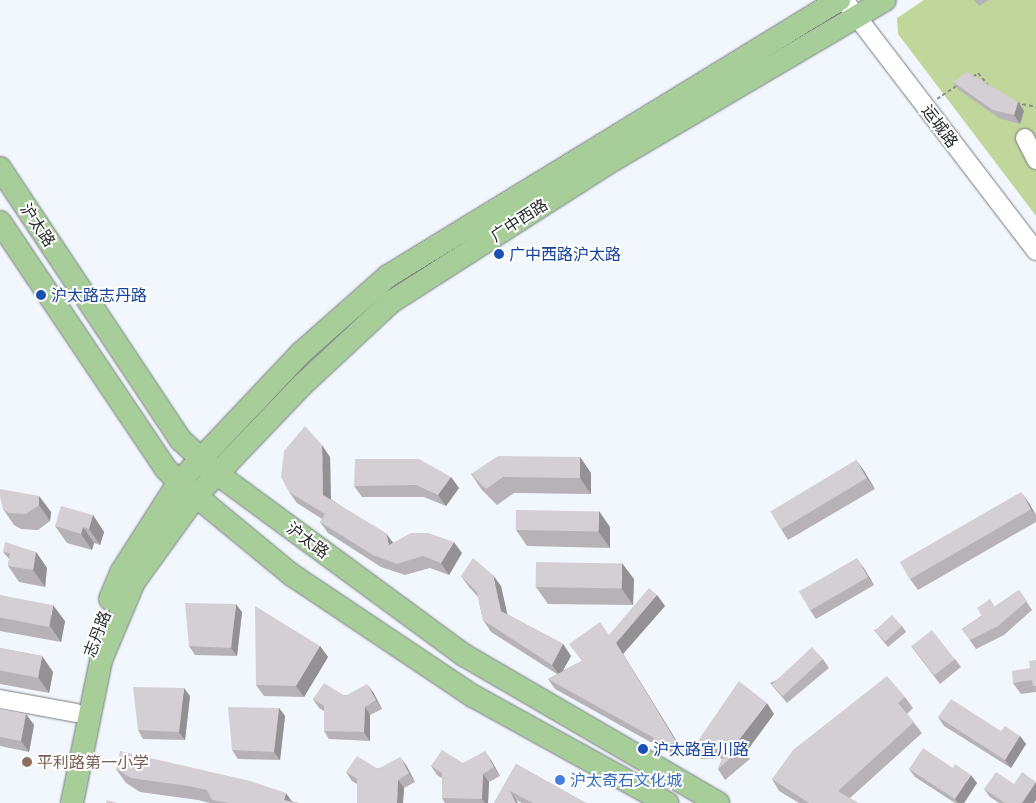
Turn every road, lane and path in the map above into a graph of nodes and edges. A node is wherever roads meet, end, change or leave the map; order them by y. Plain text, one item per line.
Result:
1 (839, 0) edge
2 (885, 0) edge
3 (850, 8) edge
4 (970, 78) edge
5 (963, 83) edge
6 (993, 91) edge
7 (1008, 99) edge
8 (925, 106) junction
9 (1036, 107) edge
10 (1025, 138) dead end
11 (1036, 160) edge
12 (0, 168) edge
13 (0, 222) edge
14 (1036, 251) edge
15 (208, 466) junction
16 (188, 489) junction
17 (0, 698) edge
18 (76, 713) junction
19 (58, 803) edge
20 (72, 803) edge
21 (668, 803) edge
22 (718, 803) edge

1 - 15 main road, 广中西路
2 - 3 main road, 广中西路
3 - 8 street, 运城路
3 - 15 main road, 广中西路
4 - 6 path
5 - 8 path
7 - 9 path
8 - 14 street, 运城路
10 - 11 street
12 - 15 main road, 沪太路
13 - 16 main road, 沪太路
15 - 16 main road, 广中西路
15 - 22 main road, 沪太路
16 - 18 main road, 志丹路
16 - 20 main road, 志丹路
16 - 21 main road, 沪太路
17 - 18 street
18 - 19 main road, 志丹路

